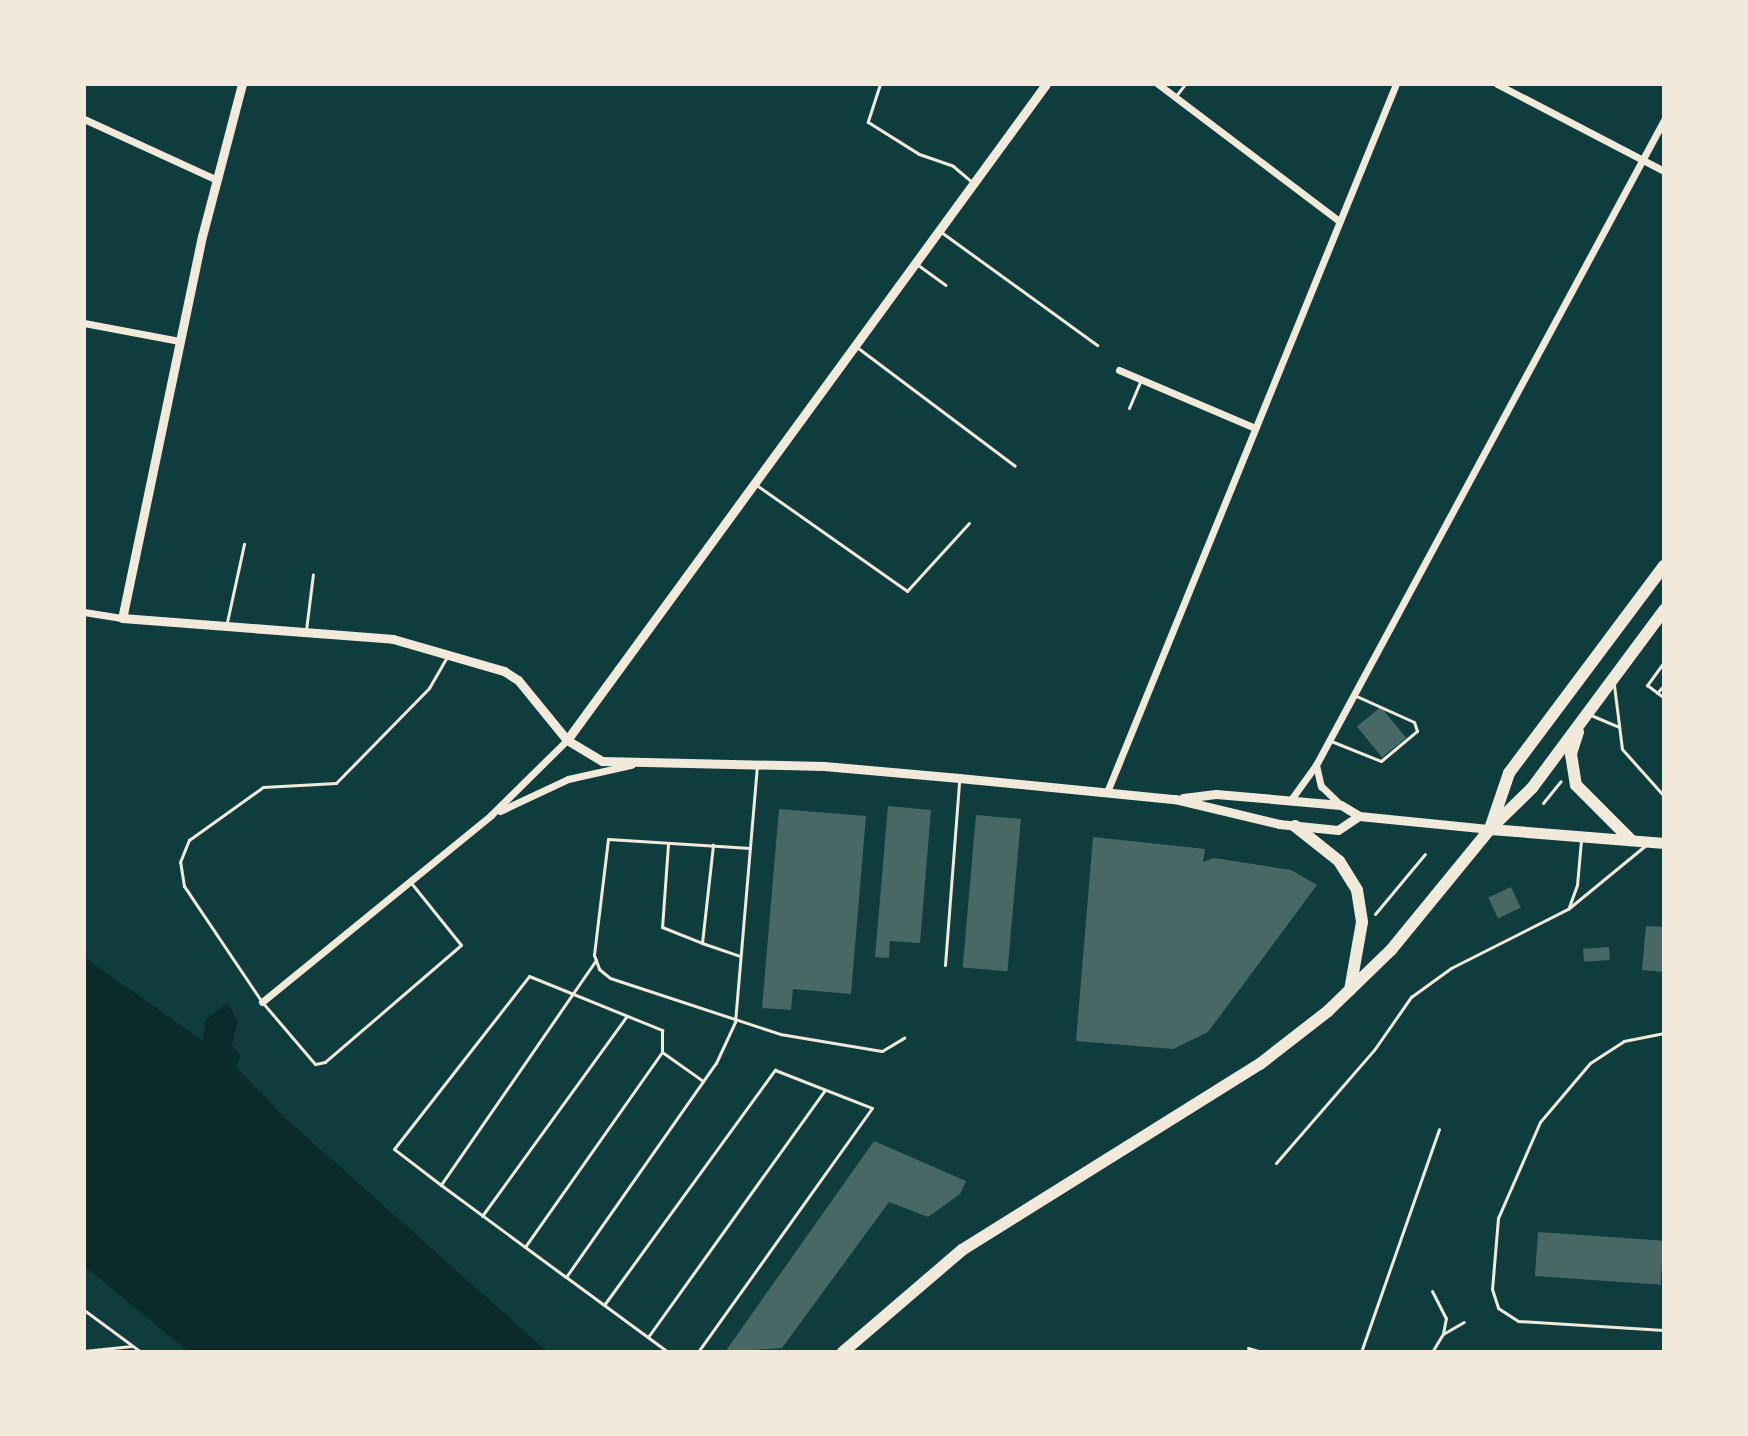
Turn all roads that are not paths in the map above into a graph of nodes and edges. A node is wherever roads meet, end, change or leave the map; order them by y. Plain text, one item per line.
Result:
1 (242, 84) edge
2 (880, 84) edge
3 (1046, 84) edge
4 (1158, 84) edge
5 (1185, 84) edge
6 (1396, 84) edge
7 (1497, 84) edge
8 (1175, 97) junction
9 (84, 119) edge
10 (1664, 120) edge
11 (1643, 159) junction
12 (1664, 171) edge
13 (215, 179) junction
14 (975, 184) junction
15 (1339, 221) junction
16 (941, 232) junction
17 (918, 265) junction
18 (946, 285) dead end
19 (84, 323) edge
20 (179, 341) junction
21 (1097, 345) dead end
22 (856, 347) junction
23 (1119, 370) dead end
24 (1141, 380) junction
25 (1129, 408) dead end
26 (1255, 428) junction
27 (1015, 466) dead end
28 (755, 484) junction
29 (969, 523) dead end
30 (244, 544) dead end
31 (1664, 566) edge
32 (313, 574) dead end
33 (1664, 610) edge
34 (84, 612) edge
35 (122, 618) junction
36 (226, 625) junction
37 (306, 630) junction
38 (448, 655) junction
39 (1664, 662) edge
40 (1613, 679) junction
41 (1664, 685) edge
42 (1657, 693) junction
43 (1352, 695) junction
44 (1664, 698) edge
45 (1587, 714) junction
46 (1619, 727) junction
47 (567, 740) junction
48 (1327, 740) junction
49 (638, 763) junction
50 (1316, 765) junction
51 (757, 766) junction
52 (959, 778) junction
53 (1107, 792) junction
54 (1664, 796) edge
55 (1175, 799) junction
56 (1290, 801) junction
57 (1341, 805) junction
58 (491, 815) junction
59 (1359, 816) junction
60 (1295, 826) junction
61 (1490, 829) junction
62 (1581, 836) junction
63 (1631, 840) junction
64 (1650, 842) junction
65 (668, 843) junction
66 (1664, 843) edge
67 (713, 845) junction
68 (750, 848) junction
69 (410, 882) junction
70 (1568, 909) junction
71 (702, 943) junction
72 (740, 957) junction
73 (596, 960) junction
74 (945, 965) dead end
75 (1350, 990) junction
76 (573, 994) junction
77 (262, 1002) junction
78 (627, 1016) junction
79 (735, 1022) junction
80 (1664, 1033) edge
81 (904, 1038) dead end
82 (662, 1052) junction
83 (703, 1081) junction
84 (825, 1090) junction
85 (1439, 1129) dead end
86 (1276, 1163) dead end
87 (441, 1185) junction
88 (482, 1216) junction
89 (525, 1247) junction
90 (566, 1277) junction
91 (1432, 1291) dead end
92 (604, 1305) junction
93 (84, 1310) edge
94 (1464, 1322) dead end
95 (1664, 1330) edge
96 (1443, 1334) junction
97 (648, 1337) junction
98 (132, 1346) junction
99 (1248, 1348) dead end
100 (84, 1351) edge
101 (141, 1352) edge
102 (668, 1352) edge
103 (698, 1352) edge
104 (843, 1352) edge
105 (1262, 1352) edge
106 (1361, 1352) edge
107 (1432, 1352) edge

1 - 13 street
2 - 14 lane
3 - 14 street
4 - 8 street
5 - 8 lane
6 - 15 street
7 - 11 street
8 - 15 street
9 - 13 street
10 - 11 street
11 - 12 street
11 - 43 street
13 - 20 street
14 - 16 street
15 - 26 street
16 - 17 street
16 - 21 lane
17 - 18 lane
17 - 22 street
19 - 20 street
20 - 35 street
22 - 27 lane
22 - 28 street
23 - 24 street
24 - 25 lane
24 - 26 street
26 - 53 street
28 - 29 lane
28 - 47 street
30 - 36 lane
31 - 61 highway
32 - 37 lane
33 - 40 highway
34 - 35 street
35 - 36 street
36 - 37 street
37 - 38 street
38 - 47 street
38 - 77 lane
39 - 42 lane
40 - 45 highway
40 - 46 lane
41 - 42 lane
42 - 44 lane
43 - 48 street
43 - 48 lane
45 - 46 lane
45 - 61 highway
45 - 63 highway
46 - 54 lane
47 - 49 street
47 - 58 street
48 - 50 street
49 - 51 street
49 - 58 street
50 - 56 street
50 - 57 street
51 - 52 street
51 - 68 lane
52 - 53 street
52 - 74 lane
53 - 55 street
55 - 56 street
55 - 60 street
56 - 57 street
57 - 59 street
58 - 69 street
59 - 60 street
59 - 61 street
60 - 75 highway
61 - 62 main road
61 - 75 highway
62 - 63 main road
62 - 70 lane
63 - 64 main road
64 - 66 main road
64 - 70 lane
65 - 67 lane
65 - 71 lane
65 - 73 lane
67 - 68 lane
67 - 71 lane
68 - 72 lane
69 - 77 street
69 - 77 lane
70 - 86 lane
71 - 72 lane
72 - 79 lane
73 - 76 lane
73 - 79 lane
75 - 104 highway
76 - 78 lane
76 - 87 lane
76 - 87 lane
78 - 82 lane
78 - 88 lane
79 - 81 lane
79 - 83 lane
80 - 95 lane
82 - 83 lane
82 - 89 lane
83 - 90 lane
84 - 92 lane
84 - 97 lane
84 - 103 lane
85 - 106 lane
87 - 88 lane
88 - 89 lane
89 - 90 lane
90 - 92 lane
91 - 96 lane
92 - 97 lane
93 - 98 lane
94 - 96 lane
96 - 107 lane
97 - 102 lane
98 - 100 lane
98 - 101 lane
99 - 105 lane

